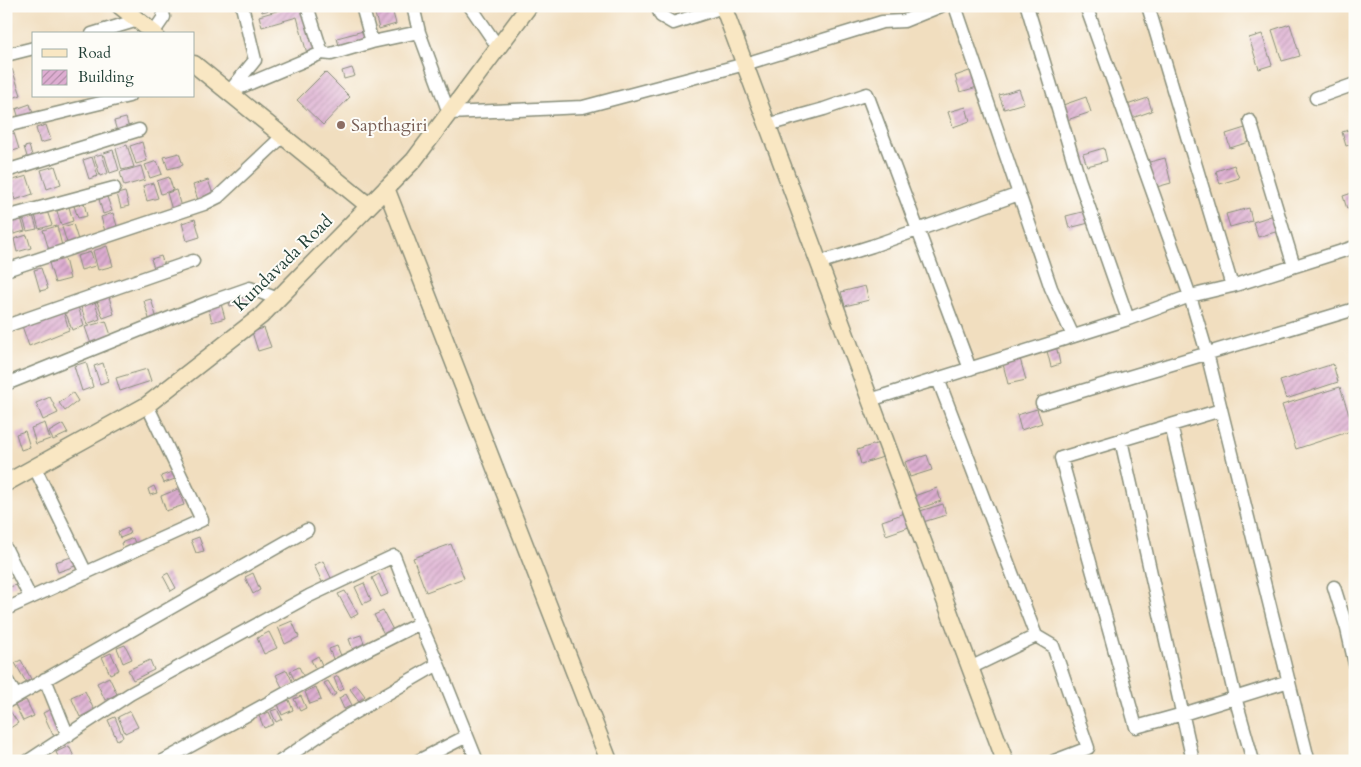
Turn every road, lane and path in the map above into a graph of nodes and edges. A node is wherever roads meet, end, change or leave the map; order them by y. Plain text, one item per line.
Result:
1 (120, 6) edge
2 (161, 6) edge
3 (242, 6) edge
4 (307, 6) edge
5 (362, 6) edge
6 (413, 6) edge
7 (470, 6) edge
8 (529, 6) edge
9 (656, 6) edge
10 (941, 6) edge
11 (955, 6) edge
12 (1027, 6) edge
13 (1086, 6) edge
14 (1148, 6) edge
15 (723, 7) edge
16 (138, 20) junction
17 (99, 32) edge
18 (153, 32) edge
19 (155, 32) edge
20 (420, 32) junction
21 (372, 42) junction
22 (498, 47) junction
23 (32, 48) edge
24 (322, 53) junction
25 (6, 55) edge
26 (745, 64) junction
27 (195, 65) edge
28 (1355, 84) edge
29 (229, 92) junction
30 (121, 98) edge
31 (1316, 98) dead end
32 (449, 113) junction
33 (1250, 121) dead end
34 (767, 125) junction
35 (6, 126) edge
36 (139, 130) dead end
37 (283, 136) junction
38 (6, 171) edge
39 (114, 188) dead end
40 (386, 188) junction
41 (1019, 194) junction
42 (369, 206) junction
43 (6, 217) edge
44 (918, 229) junction
45 (1355, 247) edge
46 (193, 260) dead end
47 (818, 263) junction
48 (1294, 266) junction
49 (6, 270) edge
50 (1232, 286) junction
51 (1190, 296) junction
52 (278, 299) junction
53 (1355, 309) edge
54 (1128, 319) junction
55 (6, 326) edge
56 (1073, 336) junction
57 (1207, 354) junction
58 (970, 369) junction
59 (938, 379) junction
60 (6, 384) edge
61 (870, 400) junction
62 (1042, 403) dead end
63 (147, 405) junction
64 (1221, 410) junction
65 (1171, 425) junction
66 (1121, 440) junction
67 (35, 468) junction
68 (6, 483) edge
69 (307, 530) dead end
70 (6, 549) edge
71 (86, 573) junction
72 (1334, 587) dead end
73 (30, 597) junction
74 (6, 608) edge
75 (420, 623) junction
76 (1036, 636) junction
77 (438, 664) junction
78 (1355, 664) edge
79 (970, 668) junction
80 (6, 679) edge
81 (45, 679) junction
82 (1289, 681) junction
83 (1235, 697) junction
84 (11, 699) edge
85 (1183, 714) junction
86 (68, 736) junction
87 (467, 736) junction
88 (1308, 759) dead end
89 (28, 761) edge
90 (163, 761) edge
91 (281, 761) edge
92 (418, 761) edge
93 (477, 761) edge
94 (610, 761) edge
95 (1004, 761) edge
96 (1054, 761) edge
97 (1193, 761) edge
98 (1253, 761) edge

1 - 16 street
2 - 19 street
3 - 29 street
4 - 24 street
5 - 21 street
6 - 20 street
7 - 22 street
8 - 22 street, Kundavada Road
9 - 15 street
10 - 26 street
11 - 41 street
12 - 54 street
13 - 51 street
14 - 50 street
15 - 26 street
16 - 17 street
16 - 18 street
20 - 21 street
20 - 32 street
21 - 24 street
22 - 32 street, Kundavada Road
23 - 25 street
24 - 29 street
26 - 32 street
26 - 34 street
27 - 29 street
28 - 31 street
29 - 37 street
30 - 35 street
32 - 40 street, Kundavada Road
33 - 48 street
34 - 44 street
34 - 47 street
36 - 38 street
37 - 42 street
37 - 49 street
39 - 43 street
40 - 42 street, Kundavada Road
40 - 94 street
41 - 44 street
41 - 56 street
42 - 52 street, Kundavada Road
44 - 47 street
44 - 58 street
45 - 48 street
46 - 55 street
47 - 61 street
48 - 50 street
50 - 51 street
51 - 54 street
51 - 57 street
52 - 60 street
52 - 63 street, Kundavada Road
53 - 57 street
54 - 56 street
56 - 58 street
57 - 62 street
57 - 64 street
58 - 59 street
59 - 61 street
59 - 76 street
61 - 79 street
63 - 67 street, Kundavada Road
63 - 71 street
64 - 65 street
64 - 82 street
65 - 66 street
65 - 83 street
66 - 85 street
66 - 85 street
67 - 68 street, Kundavada Road
67 - 71 street
69 - 81 street
70 - 73 street
71 - 73 street
72 - 78 street
73 - 74 street
75 - 77 street
75 - 86 street
75 - 90 street
76 - 79 street
76 - 96 street
77 - 87 street
77 - 91 street
79 - 95 street
80 - 84 street
81 - 84 street
81 - 86 street
82 - 83 street
82 - 88 street
83 - 85 street
83 - 98 street
85 - 97 street
86 - 89 street
87 - 92 street
87 - 93 street

